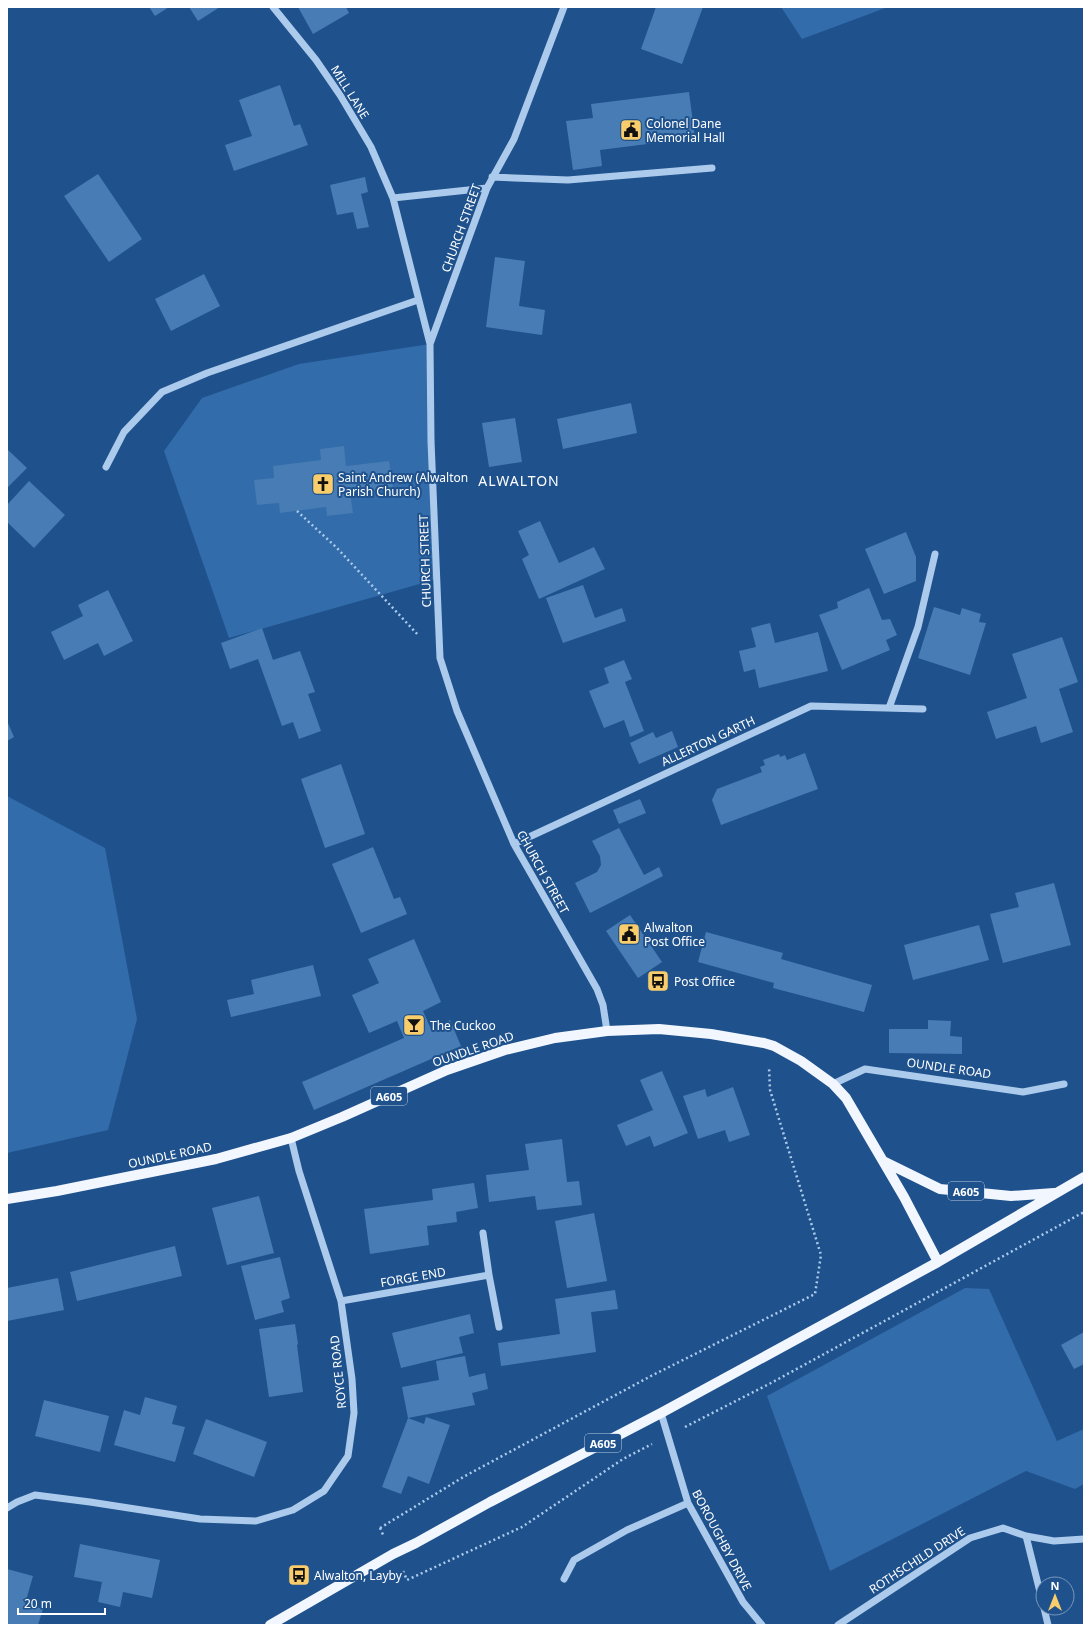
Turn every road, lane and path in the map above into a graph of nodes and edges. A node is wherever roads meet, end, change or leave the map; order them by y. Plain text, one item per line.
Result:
1 (273, 7) edge
2 (564, 7) edge
3 (712, 168) dead end
4 (492, 177) junction
5 (486, 188) junction
6 (393, 198) junction
7 (418, 300) junction
8 (430, 344) junction
9 (106, 467) dead end
10 (297, 511) dead end
11 (935, 554) dead end
12 (440, 658) junction
13 (889, 708) junction
14 (923, 709) dead end
15 (514, 844) junction
16 (607, 1031) junction
17 (769, 1064) dead end
18 (833, 1084) junction
19 (1064, 1084) dead end
20 (291, 1138) junction
21 (883, 1161) junction
22 (1084, 1177) edge
23 (1056, 1193) junction
24 (7, 1199) edge
25 (1084, 1212) edge
26 (483, 1233) dead end
27 (938, 1262) junction
28 (489, 1275) junction
29 (341, 1301) junction
30 (499, 1327) dead end
31 (661, 1413) junction
32 (668, 1436) junction
33 (688, 1503) junction
34 (7, 1508) edge
35 (380, 1528) dead end
36 (1026, 1536) junction
37 (1084, 1539) edge
38 (1036, 1576) edge
39 (564, 1579) dead end
40 (407, 1580) dead end
41 (270, 1625) edge
42 (762, 1625) edge
43 (838, 1625) edge

1 - 6 street, MILL LANE
2 - 4 street, CHURCH STREET
3 - 4 street
4 - 5 street, CHURCH STREET
5 - 6 street
5 - 8 street, CHURCH STREET
6 - 7 street, MILL LANE
7 - 8 street, MILL LANE
7 - 9 street
8 - 12 street, CHURCH STREET
10 - 12 path
11 - 13 street
12 - 15 street, CHURCH STREET
13 - 14 street, ALLERTON GARTH
13 - 15 street, ALLERTON GARTH
15 - 16 street, CHURCH STREET
16 - 18 main road, OUNDLE ROAD / A605
16 - 20 main road, OUNDLE ROAD / A605
17 - 35 path
18 - 19 street, OUNDLE ROAD
18 - 21 main road, OUNDLE ROAD / A605
20 - 24 main road, OUNDLE ROAD / A605
20 - 29 street, ROYCE ROAD
21 - 23 main road, A605
21 - 27 main road, OUNDLE ROAD / A605
22 - 23 main road, A605
23 - 27 main road, A605
25 - 32 path
26 - 28 street
27 - 31 main road, A605
28 - 29 street, FORGE END
28 - 30 street
29 - 34 street, ROYCE ROAD
31 - 32 street, BOROUGHBY DRIVE
31 - 41 main road, A605
32 - 33 street, BOROUGHBY DRIVE
32 - 40 path
33 - 39 street
33 - 42 street, BOROUGHBY DRIVE
36 - 37 street, ROTHSCHILD DRIVE
36 - 38 street
36 - 43 street, ROTHSCHILD DRIVE

